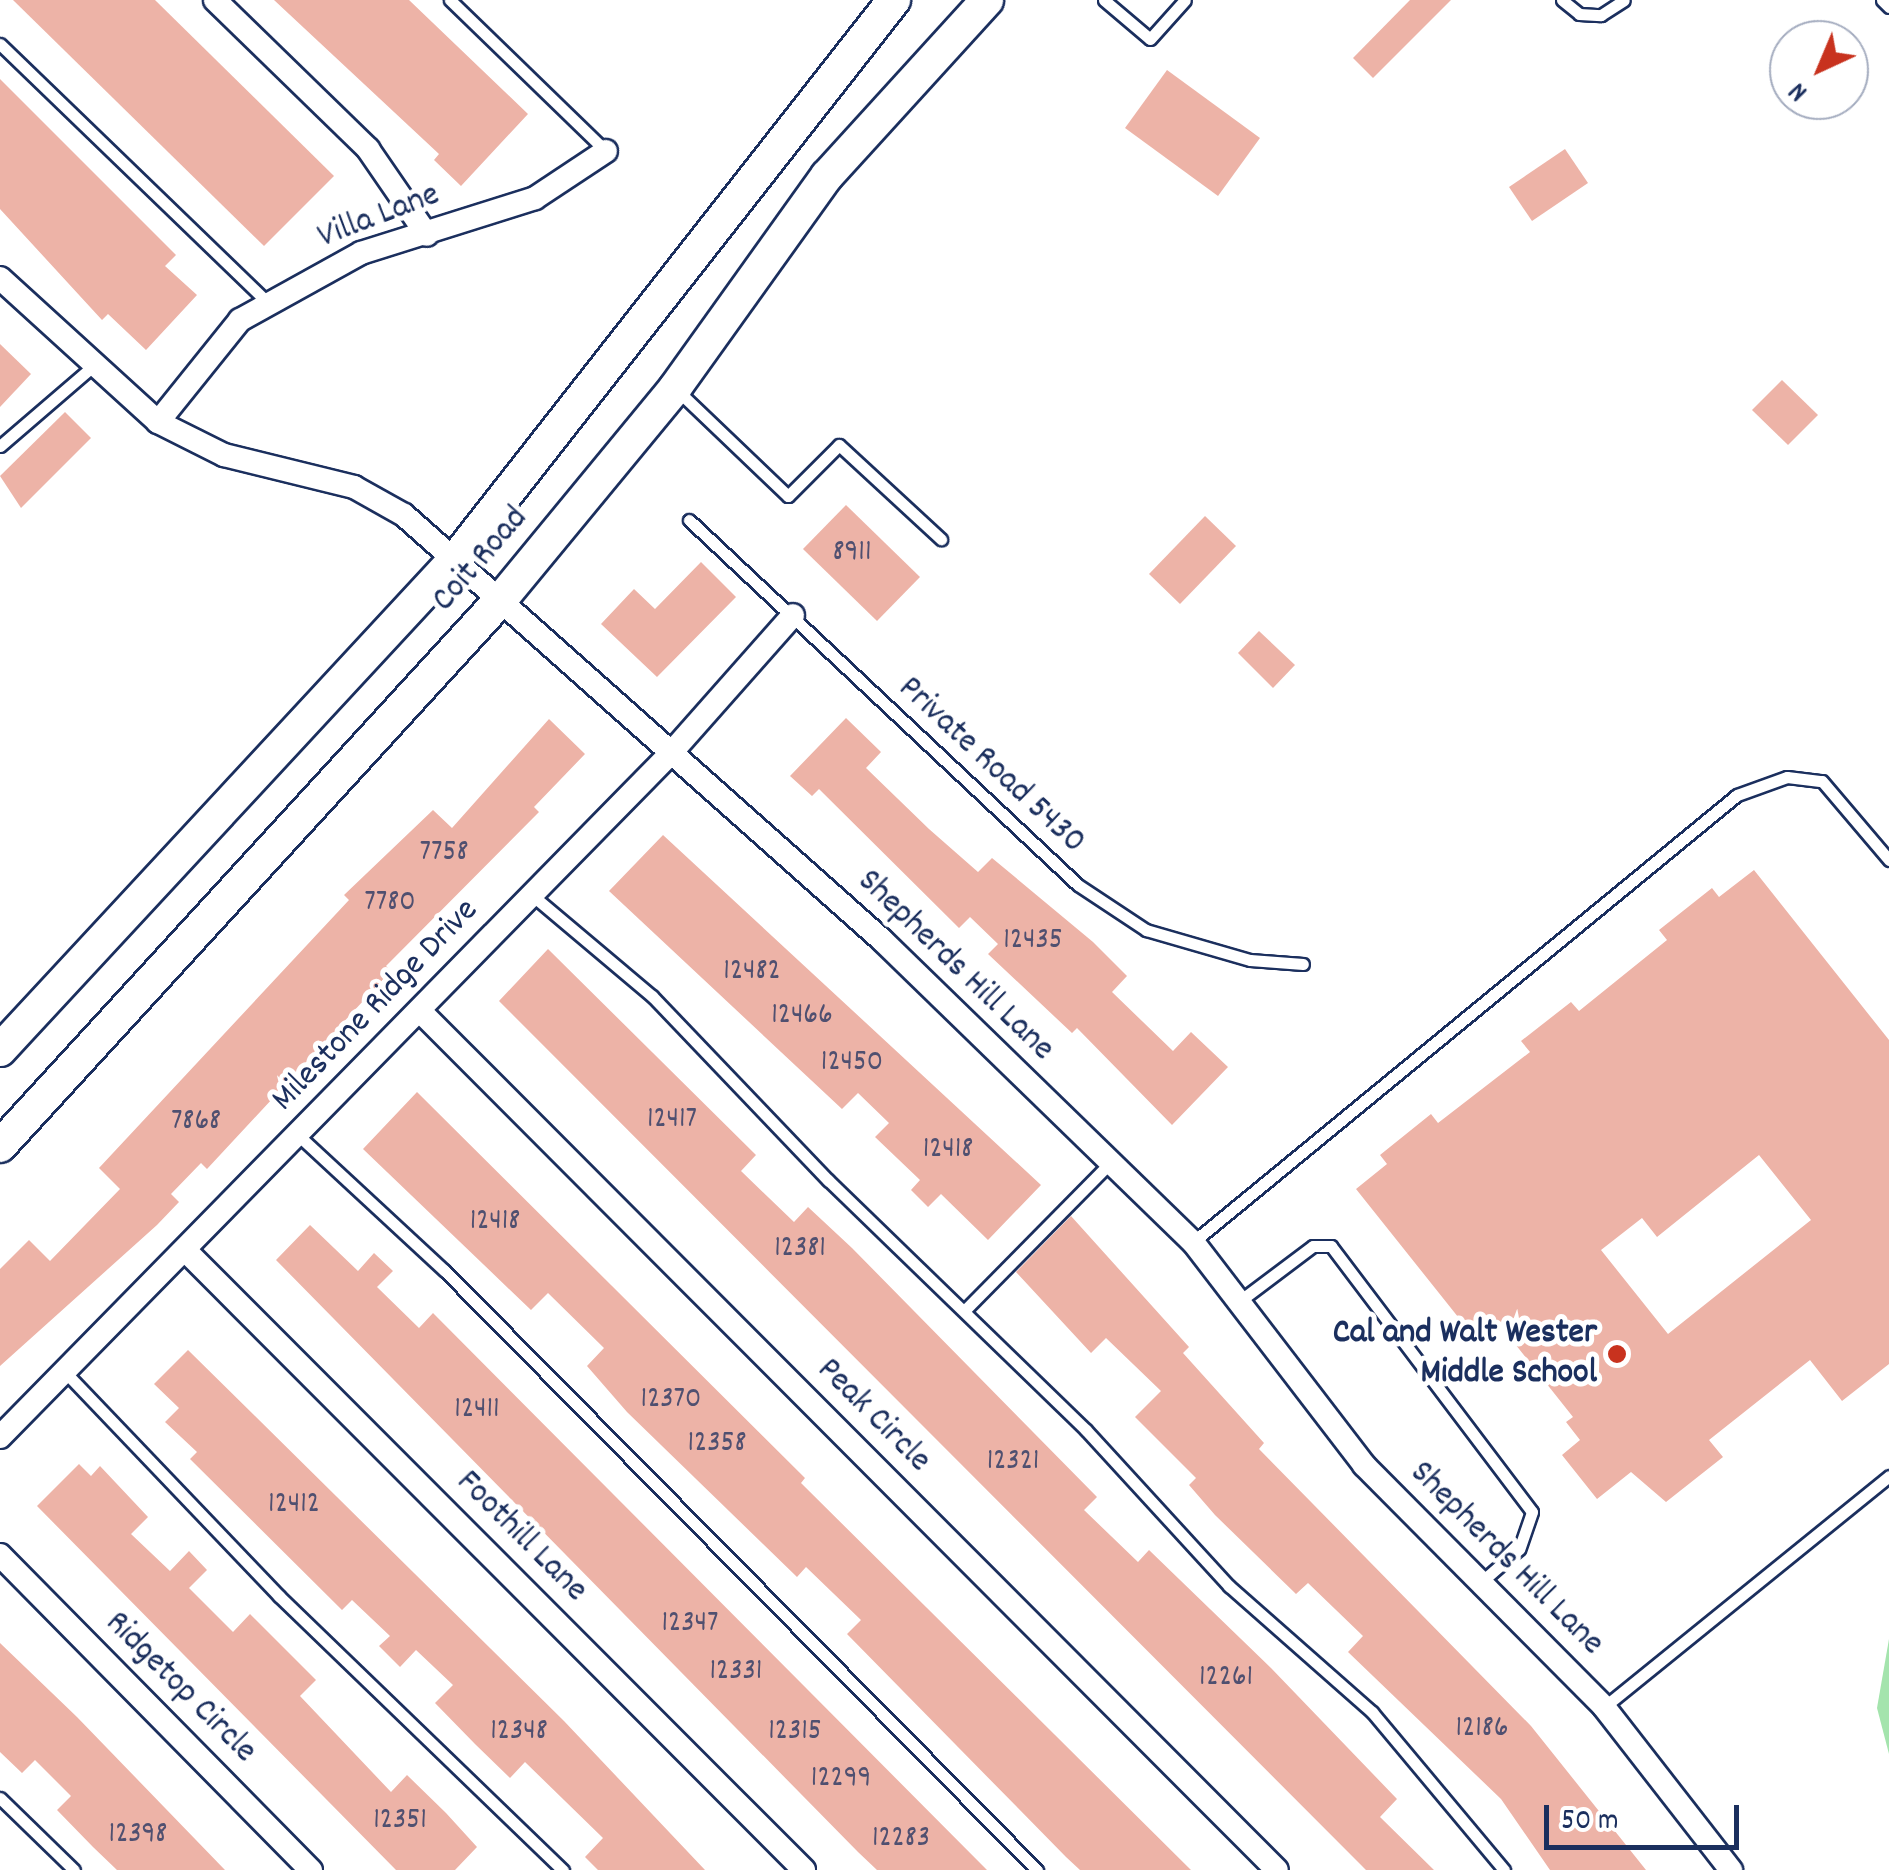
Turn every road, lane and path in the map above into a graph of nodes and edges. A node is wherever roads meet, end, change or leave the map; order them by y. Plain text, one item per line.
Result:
1 (214, 0) edge
2 (450, 0) edge
3 (894, 0) edge
4 (987, 0) edge
5 (1104, 0) edge
6 (1185, 0) edge
7 (1562, 0) edge
8 (1624, 0) edge
9 (1882, 0) edge
10 (1889, 7) edge
11 (0, 44) edge
12 (606, 151) joint
13 (427, 235) junction
14 (0, 278) edge
15 (268, 304) junction
16 (92, 367) junction
17 (675, 388) junction
18 (158, 422) junction
19 (0, 446) edge
20 (690, 520) dead end
21 (941, 539) dead end
22 (458, 556) junction
23 (503, 597) junction
24 (793, 615) junction
25 (671, 753) junction
26 (1889, 860) edge
27 (532, 895) junction
28 (1304, 964) dead end
29 (420, 1011) junction
30 (0, 1050) edge
31 (298, 1136) junction
32 (0, 1146) edge
33 (1110, 1163) junction
34 (1193, 1242) junction
35 (188, 1253) junction
36 (1236, 1303) junction
37 (965, 1310) junction
38 (65, 1372) junction
39 (0, 1437) edge
40 (1889, 1476) edge
41 (0, 1556) edge
42 (1480, 1582) junction
43 (1604, 1707) junction
44 (0, 1798) edge
45 (74, 1870) edge
46 (311, 1870) edge
47 (562, 1870) edge
48 (804, 1870) edge
49 (1037, 1870) edge
50 (1277, 1870) edge
51 (1504, 1870) edge
52 (1731, 1870) edge

1 - 13 street
2 - 12 lane
3 - 22 main road, Coit Road
4 - 17 main road, Coit Road
5 - 6 lane
7 - 8 lane
9 - 10 lane
11 - 15 lane
12 - 13 street, Villa Lane
13 - 15 street, Villa Lane
14 - 16 street, Shepherds Hill Lane
15 - 18 street, Villa Lane
16 - 18 street, Shepherds Hill Lane
16 - 19 lane
17 - 21 lane
17 - 23 main road, Coit Road
18 - 22 street, Shepherds Hill Lane
20 - 24 lane, Private Road 5430
22 - 23 street, Shepherds Hill Lane
22 - 30 main road, Coit Road
23 - 25 street, Shepherds Hill Lane
23 - 32 main road, Coit Road
24 - 25 street, Milestone Ridge Drive
24 - 28 lane, Private Road 5430
25 - 27 street, Milestone Ridge Drive
25 - 33 street, Shepherds Hill Lane
26 - 34 lane
27 - 29 street, Milestone Ridge Drive
27 - 37 lane
29 - 31 street, Milestone Ridge Drive
29 - 50 street, Peak Circle
31 - 35 street, Milestone Ridge Drive
31 - 49 lane
33 - 34 street, Shepherds Hill Lane
33 - 37 lane
34 - 36 street, Shepherds Hill Lane
35 - 38 street, Milestone Ridge Drive
35 - 48 street, Foothill Lane
36 - 42 street, Shepherds Hill Lane
36 - 42 lane
37 - 51 lane
38 - 39 street, Milestone Ridge Drive
38 - 47 lane
40 - 43 lane
41 - 46 street, Ridgetop Circle
42 - 43 street, Shepherds Hill Lane
43 - 52 street, Shepherds Hill Lane
44 - 45 lane

